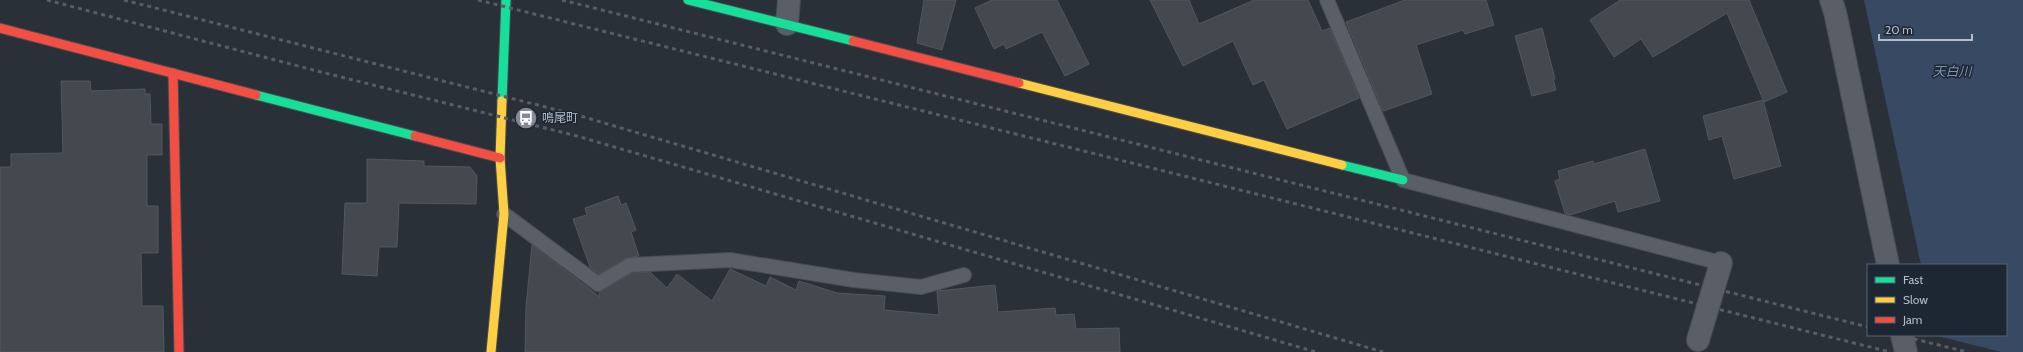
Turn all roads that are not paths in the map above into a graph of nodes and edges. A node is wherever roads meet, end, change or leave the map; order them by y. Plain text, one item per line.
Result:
1 (506, 0) edge
2 (688, 0) edge
3 (790, 0) edge
4 (1327, 0) edge
5 (1831, 0) edge
6 (787, 24) junction
7 (0, 28) edge
8 (173, 73) junction
9 (500, 158) junction
10 (1403, 180) junction
11 (504, 214) junction
12 (1722, 263) joint
13 (1888, 264) edge
14 (964, 275) dead end
15 (1902, 336) edge
16 (1698, 340) dead end
17 (179, 352) edge
18 (491, 352) edge
19 (1906, 352) edge

1 - 9 street
2 - 6 street
3 - 6 street
4 - 10 lane
5 - 13 street
6 - 10 street
7 - 8 street
8 - 9 street
8 - 17 street
9 - 11 street
10 - 12 lane
11 - 14 lane
11 - 18 street
12 - 16 street
15 - 19 street

